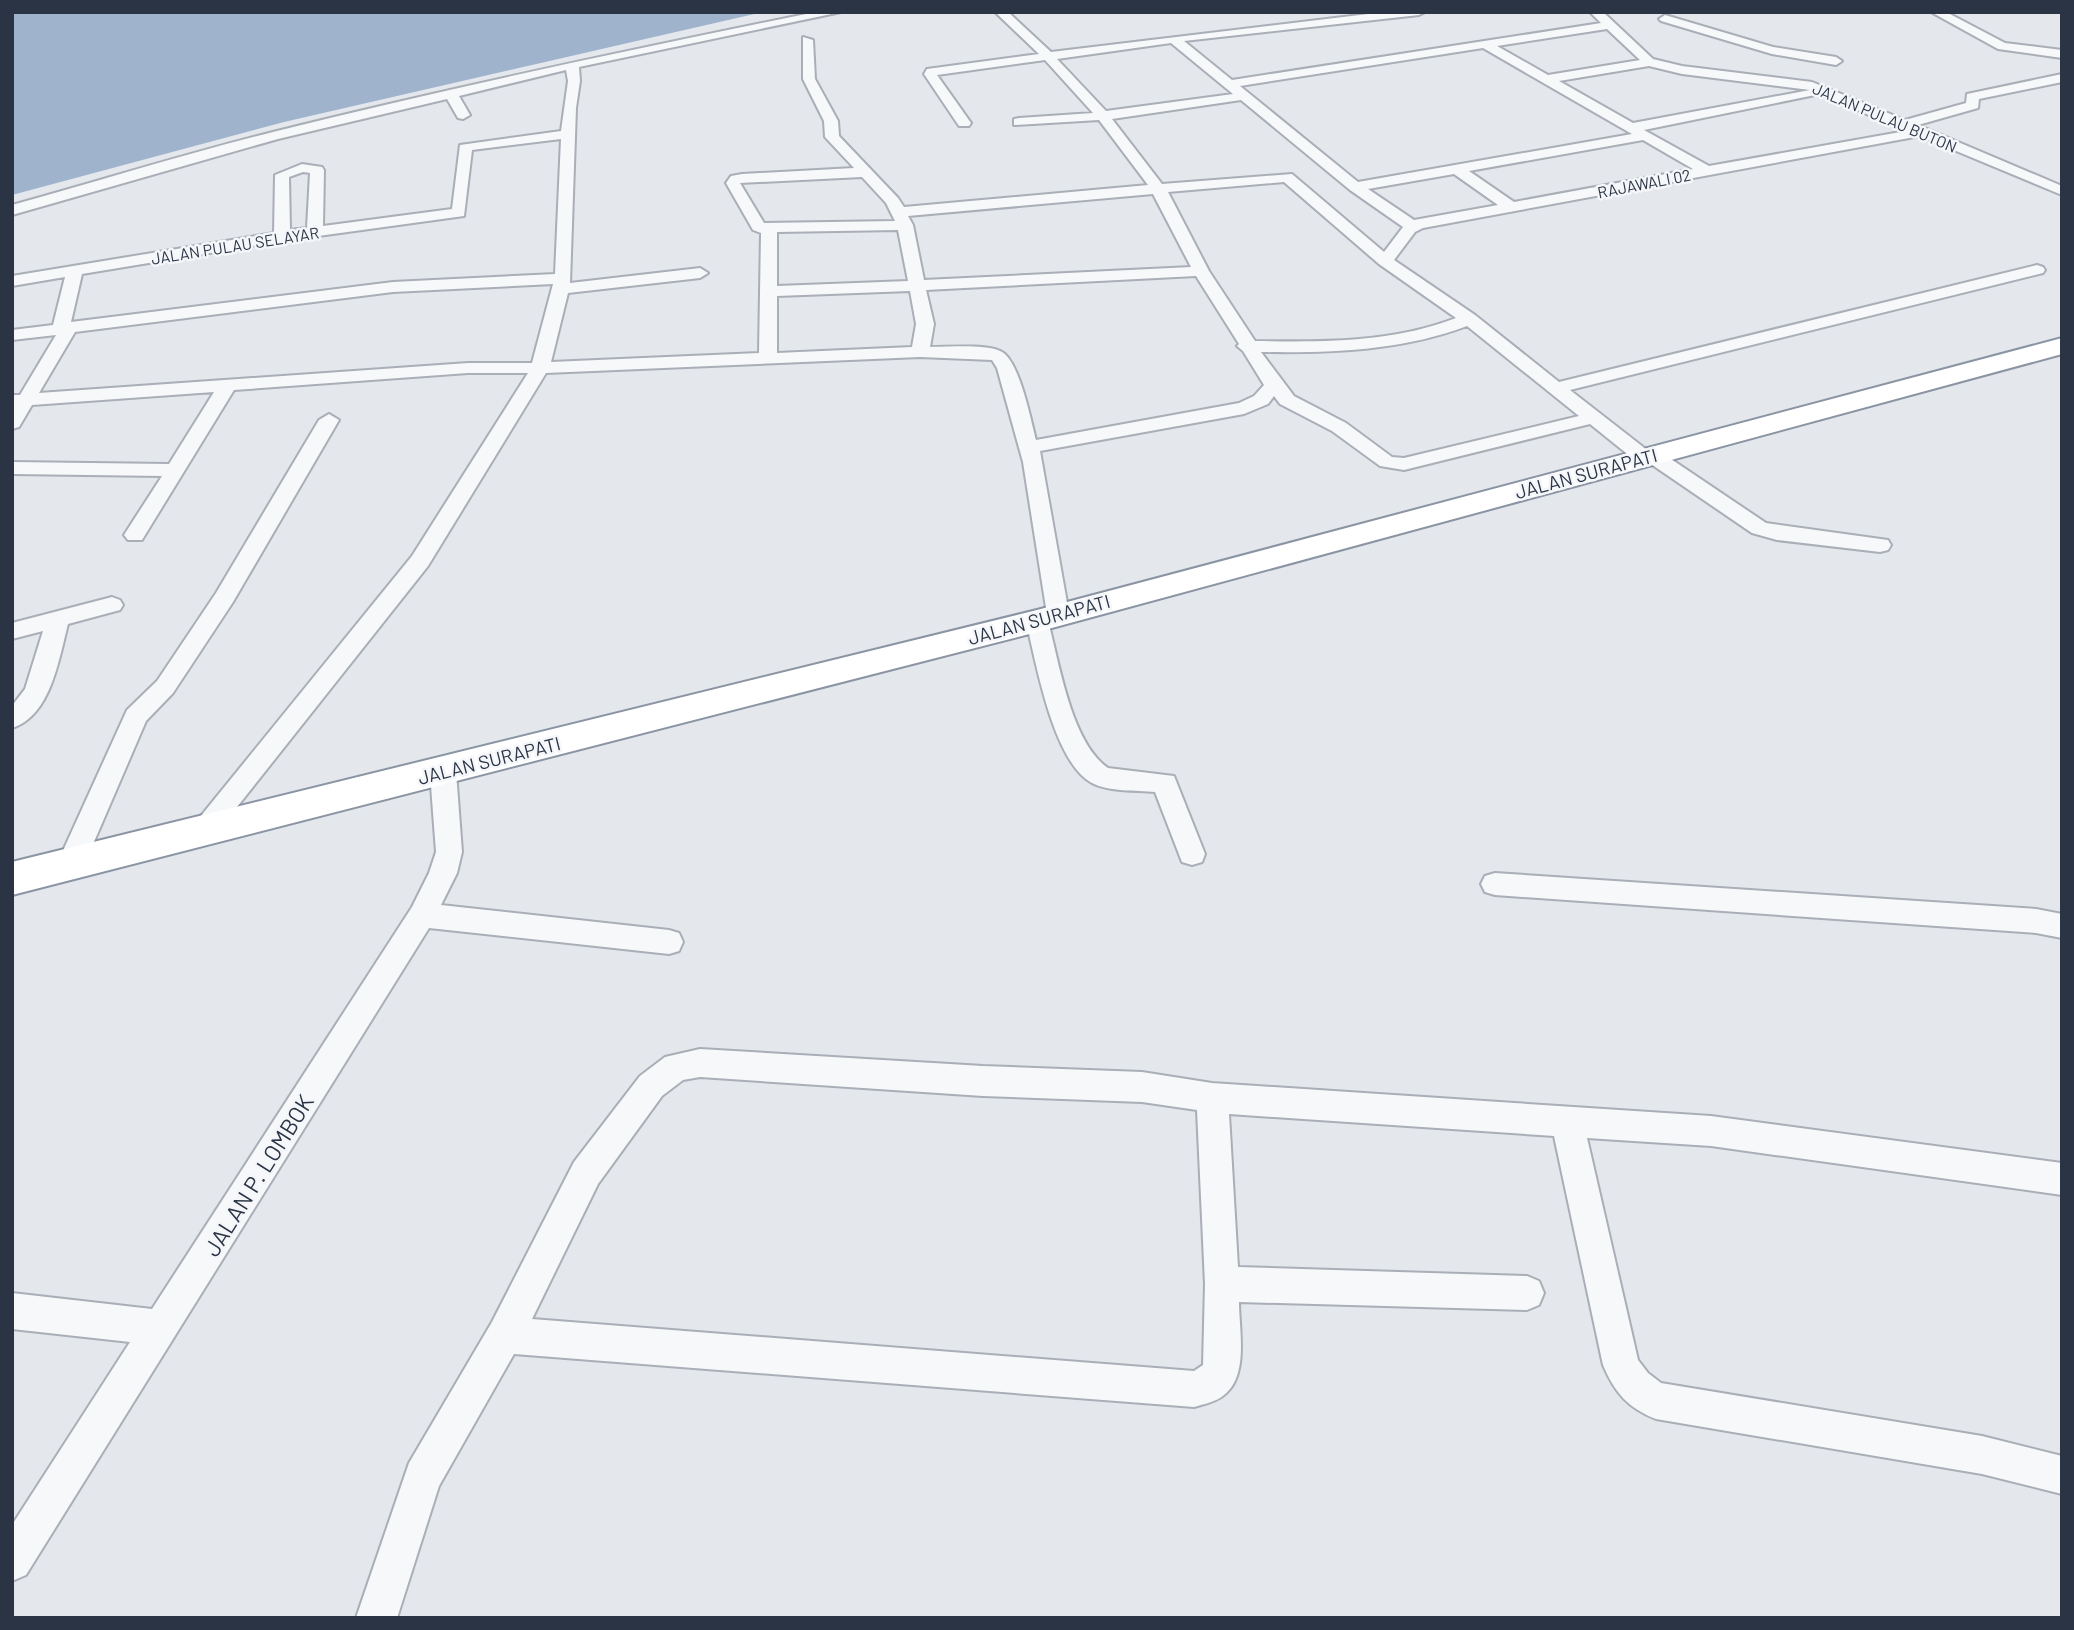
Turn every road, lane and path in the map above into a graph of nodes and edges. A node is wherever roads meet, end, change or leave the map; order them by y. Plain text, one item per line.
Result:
1 (835, 12) edge
2 (1001, 12) edge
3 (1307, 12) edge
4 (1419, 12) edge
5 (1596, 12) edge
6 (1937, 12) edge
7 (1661, 16) edge
8 (1252, 18) dead end
9 (1610, 25) junction
10 (1174, 39) junction
11 (807, 40) dead end
12 (1695, 43) dead end
13 (1488, 46) junction
14 (1760, 47) junction
15 (2062, 54) edge
16 (1049, 56) junction
17 (1714, 59) dead end
18 (1836, 61) dead end
19 (1649, 62) junction
20 (572, 65) junction
21 (1733, 74) junction
22 (1793, 74) dead end
23 (2062, 78) edge
24 (1549, 79) junction
25 (1228, 84) junction
26 (1824, 91) junction
27 (451, 93) junction
28 (1243, 96) junction
29 (463, 115) dead end
30 (1103, 116) junction
31 (1019, 122) dead end
32 (964, 123) dead end
33 (1904, 125) junction
34 (1630, 128) junction
35 (1921, 132) junction
36 (568, 134) junction
37 (1644, 136) junction
38 (261, 152) junction
39 (1458, 170) junction
40 (1706, 171) junction
41 (866, 172) junction
42 (282, 175) junction
43 (1355, 187) junction
44 (1158, 188) junction
45 (2062, 191) edge
46 (1513, 208) junction
47 (12, 210) edge
48 (902, 218) junction
49 (1412, 226) junction
50 (769, 229) junction
51 (316, 232) junction
52 (282, 236) junction
53 (1384, 261) junction
54 (75, 270) junction
55 (2037, 270) dead end
56 (1201, 271) junction
57 (701, 273) dead end
58 (12, 281) edge
59 (562, 284) junction
60 (918, 286) junction
61 (769, 291) junction
62 (1469, 319) junction
63 (65, 329) junction
64 (12, 335) edge
65 (1246, 346) junction
66 (2062, 346) edge
67 (920, 352) junction
68 (768, 357) junction
69 (540, 368) junction
70 (1273, 385) junction
71 (226, 388) junction
72 (1556, 388) junction
73 (20, 401) edge
74 (1593, 418) junction
75 (329, 420) dead end
76 (12, 423) edge
77 (1028, 447) junction
78 (1647, 456) junction
79 (12, 468) edge
80 (173, 470) junction
81 (135, 536) dead end
82 (1880, 545) dead end
83 (113, 605) dead end
84 (1048, 617) junction
85 (58, 620) junction
86 (12, 631) edge
87 (12, 719) edge
88 (443, 772) junction
89 (205, 829) junction
90 (1192, 854) dead end
91 (71, 864) junction
92 (12, 879) edge
93 (1495, 884) dead end
94 (422, 915) junction
95 (2062, 926) edge
96 (669, 942) dead end
97 (1212, 1098) junction
98 (1567, 1122) junction
99 (2062, 1179) edge
100 (1222, 1284) junction
101 (1527, 1293) dead end
102 (12, 1311) edge
103 (161, 1328) junction
104 (505, 1335) junction
105 (2062, 1475) edge
106 (12, 1561) edge
107 (376, 1618) edge

1 - 20 street
2 - 16 street
3 - 8 street
4 - 10 street
5 - 9 street
6 - 15 street
7 - 12 street
7 - 14 street
9 - 13 street
9 - 19 street
10 - 16 street
10 - 25 street
11 - 41 street
13 - 24 street
13 - 25 street
14 - 18 street
14 - 22 street
16 - 30 street
16 - 32 street
17 - 21 street
19 - 21 street, JALAN PULAU BUTON
19 - 24 street
20 - 27 street
20 - 36 street
21 - 26 street, JALAN PULAU BUTON
23 - 33 street
24 - 34 street
25 - 28 street
26 - 33 street, JALAN PULAU BUTON
26 - 34 street
27 - 29 street
27 - 38 street
28 - 30 street
28 - 43 street
30 - 31 street
30 - 44 street
33 - 35 street, JALAN PULAU BUTON
34 - 37 street
35 - 40 street, RAJAWALI 02
35 - 45 street, JALAN PULAU BUTON
36 - 51 street, JALAN PULAU SELAYAR
36 - 59 street
37 - 39 street
37 - 40 street
38 - 42 street
38 - 47 street
39 - 43 street
39 - 46 street
40 - 46 street, RAJAWALI 02
41 - 48 street
41 - 50 street
42 - 51 street
42 - 52 street
43 - 49 street
44 - 48 street
44 - 53 street
44 - 56 street
46 - 49 street, RAJAWALI 02
48 - 50 street
48 - 60 street
49 - 53 street
50 - 61 street
51 - 52 street, JALAN PULAU SELAYAR
52 - 54 street, JALAN PULAU SELAYAR
53 - 62 street
54 - 58 street, JALAN PULAU SELAYAR
54 - 63 street
55 - 72 street
56 - 60 street
56 - 65 street
57 - 59 street
59 - 63 street
59 - 69 street
60 - 61 street
60 - 67 street
61 - 68 street
62 - 65 street
62 - 72 street
63 - 64 street
63 - 73 street
65 - 70 street
66 - 78 highway, JALAN SURAPATI
67 - 68 street
67 - 77 street
68 - 69 street
69 - 71 street
69 - 89 street
70 - 74 street
70 - 77 street
71 - 73 street
71 - 80 street
72 - 74 street
73 - 76 street
74 - 78 street
75 - 91 street
77 - 84 street
78 - 82 street
78 - 84 highway, JALAN SURAPATI
79 - 80 street
80 - 81 street
83 - 85 street
84 - 88 highway, JALAN SURAPATI
84 - 90 street
85 - 86 street
85 - 87 street
88 - 89 highway, JALAN SURAPATI
88 - 94 street, JALAN P. LOMBOK
89 - 91 highway, JALAN SURAPATI
91 - 92 highway, JALAN SURAPATI
93 - 95 street
94 - 96 street
94 - 103 street, JALAN P. LOMBOK
97 - 98 street
97 - 100 street
97 - 104 street
98 - 99 street
98 - 105 street
100 - 101 street
100 - 104 street
102 - 103 street
103 - 106 street, JALAN P. LOMBOK
104 - 107 street

